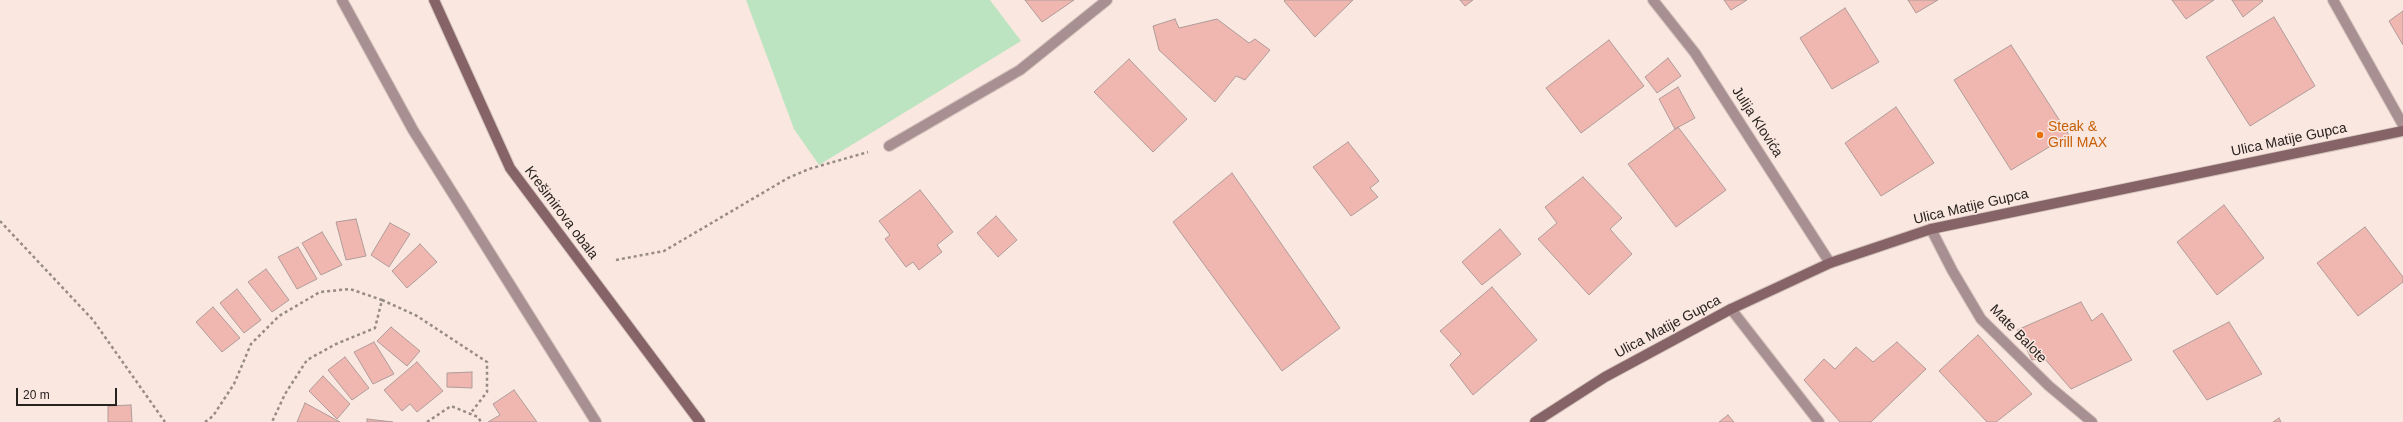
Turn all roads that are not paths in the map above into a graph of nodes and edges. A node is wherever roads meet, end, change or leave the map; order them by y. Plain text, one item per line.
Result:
1 (342, 0) edge
2 (434, 0) edge
3 (1108, 0) edge
4 (1653, 0) edge
5 (2333, 0) edge
6 (2403, 125) edge
7 (2403, 130) edge
8 (889, 146) road end
9 (1931, 228) junction
10 (1830, 263) junction
11 (1731, 309) junction
12 (596, 422) edge
13 (700, 422) edge
14 (1535, 422) edge
15 (1819, 422) edge
16 (2092, 422) edge

1 - 12 street
2 - 13 street, Krešimirova obala
3 - 8 street
4 - 10 street, Julija Klovića
5 - 6 street
7 - 9 street, Ulica Matije Gupca
9 - 10 street, Ulica Matije Gupca
9 - 16 street, Mate Balote
10 - 11 street, Ulica Matije Gupca
11 - 14 street, Ulica Matije Gupca
11 - 15 street

